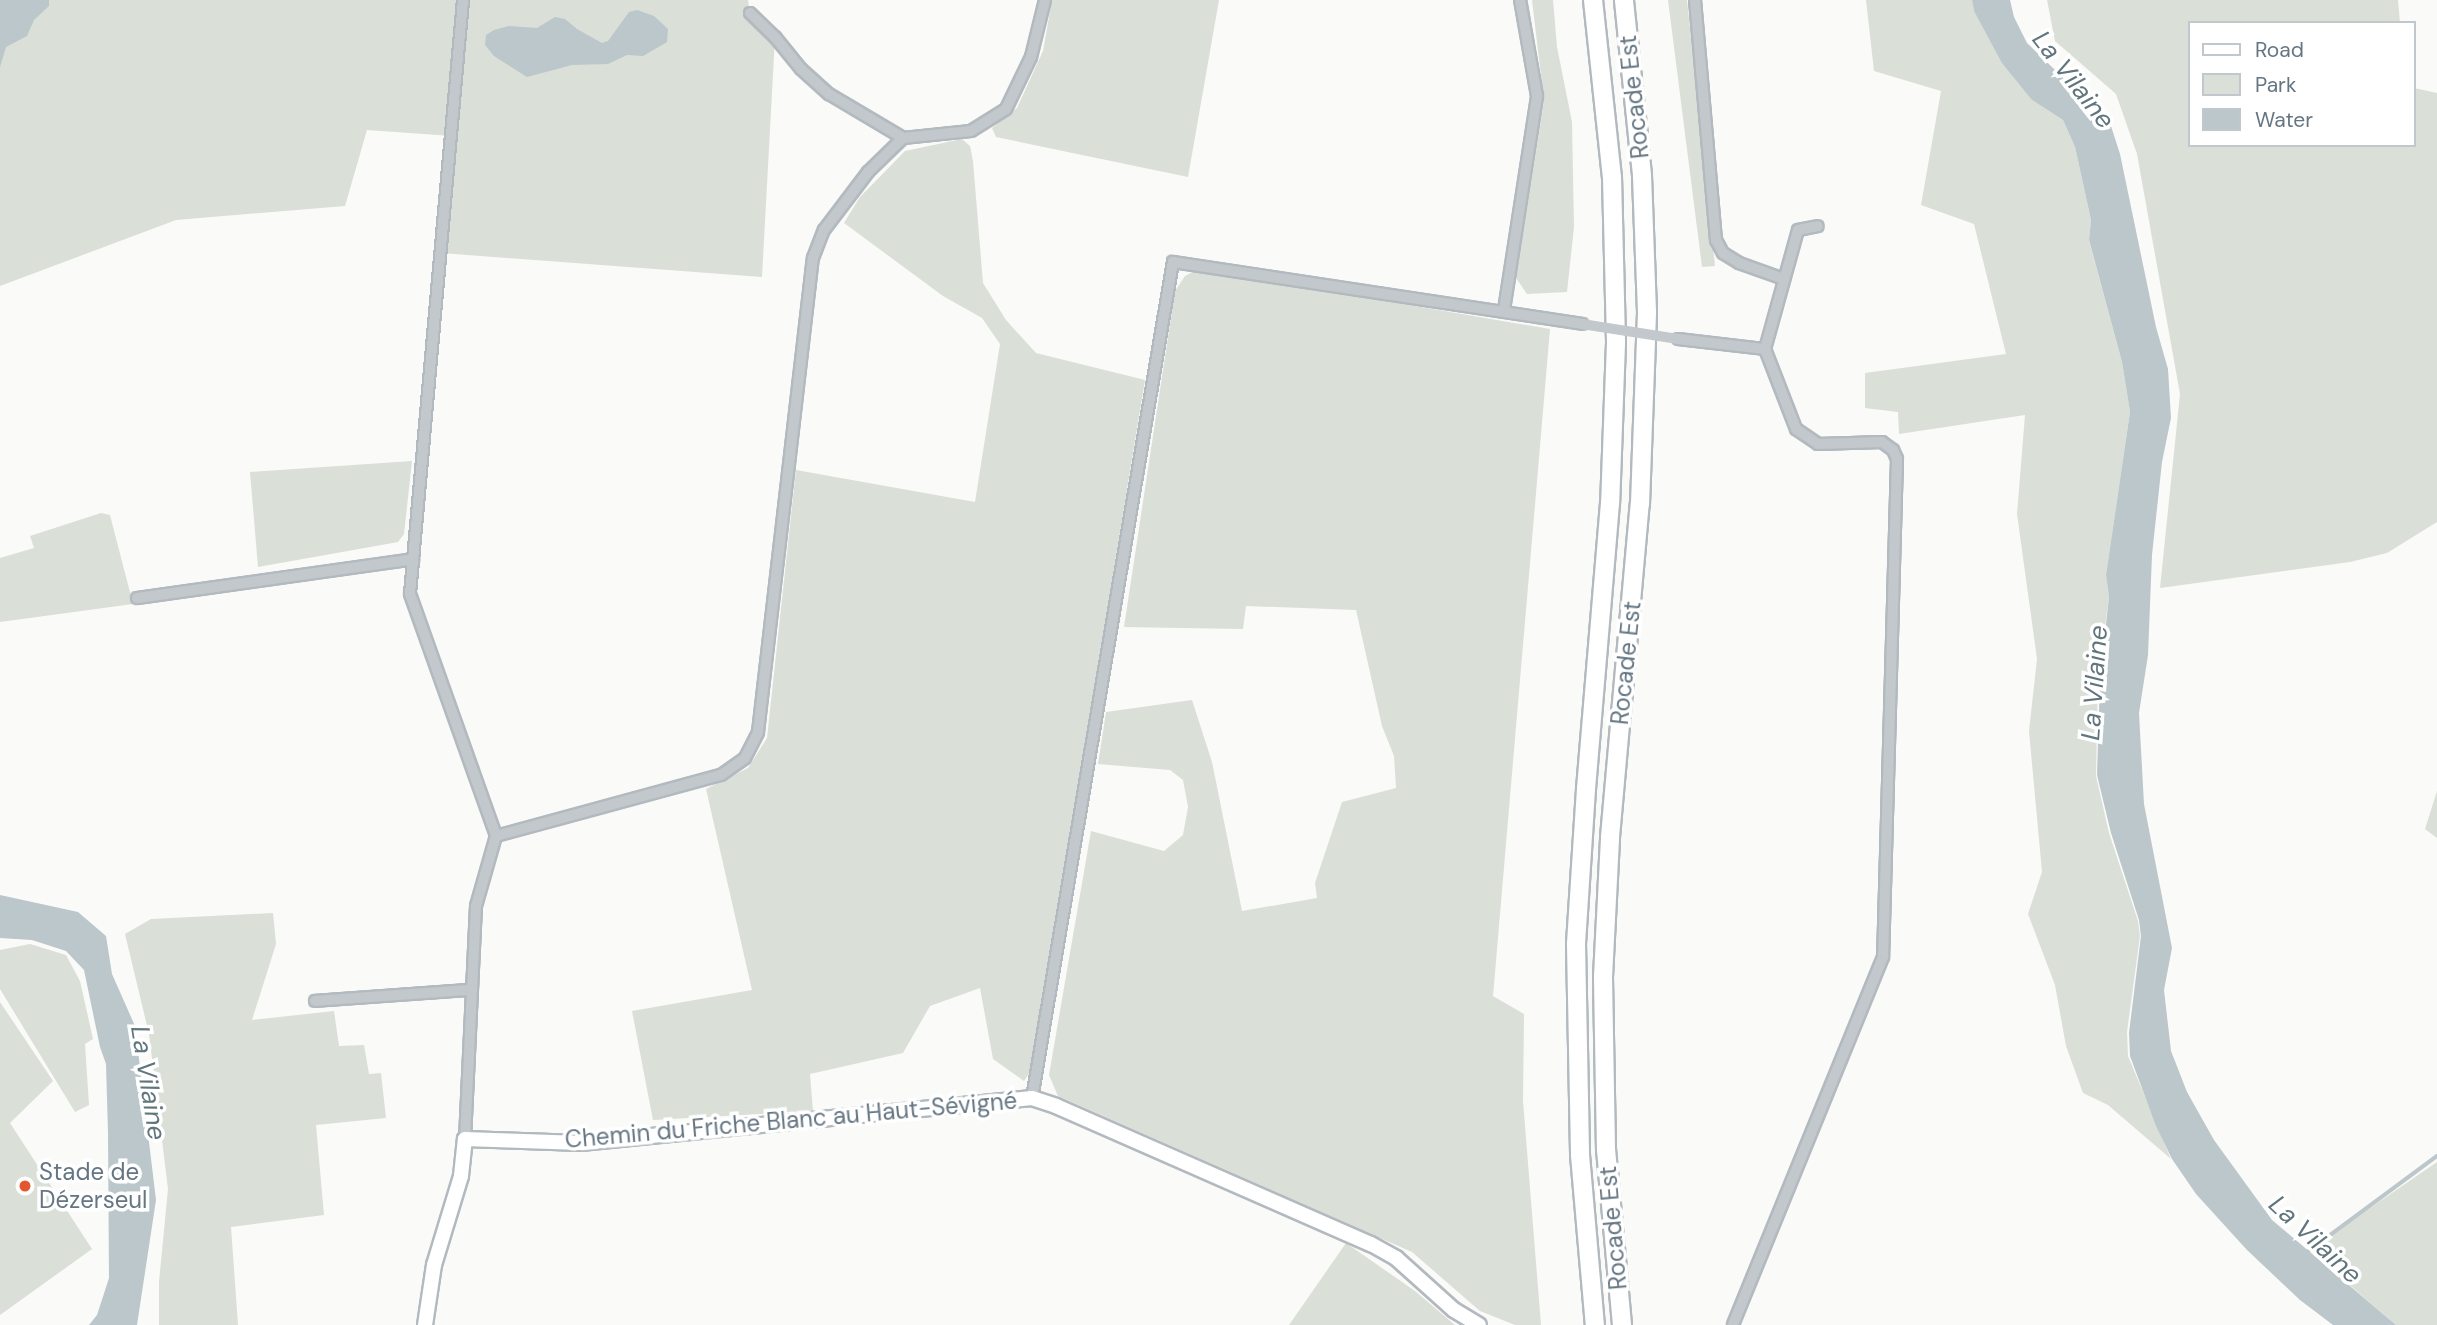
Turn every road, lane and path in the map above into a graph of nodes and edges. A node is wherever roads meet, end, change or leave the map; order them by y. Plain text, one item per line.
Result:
1 (463, 0) edge
2 (1045, 0) edge
3 (1520, 0) edge
4 (1593, 0) edge
5 (1624, 0) edge
6 (1695, 0) edge
7 (750, 13) dead end
8 (903, 138) junction
9 (1818, 226) dead end
10 (1784, 279) junction
11 (1504, 310) junction
12 (1765, 349) junction
13 (413, 559) junction
14 (137, 598) dead end
15 (496, 836) junction
16 (470, 990) junction
17 (315, 1001) dead end
18 (1032, 1098) junction
19 (465, 1139) junction
20 (425, 1325) edge
21 (1479, 1325) edge
22 (1595, 1325) edge
23 (1622, 1325) edge
24 (1734, 1325) edge

1 - 13 street
2 - 8 street
3 - 11 street
4 - 22 highway, Rocade Est
5 - 23 highway, Rocade Est
6 - 10 street
7 - 8 street
8 - 15 street
9 - 10 street
10 - 12 street
11 - 12 street, bridge
11 - 18 street
12 - 24 street
13 - 14 street
13 - 15 street
15 - 16 street
16 - 17 street
16 - 19 street
18 - 19 street, Chemin du Friche Blanc au Haut-Sévigné
18 - 21 street, Chemin du Friche Blanc au Haut-Sévigné
19 - 20 street

